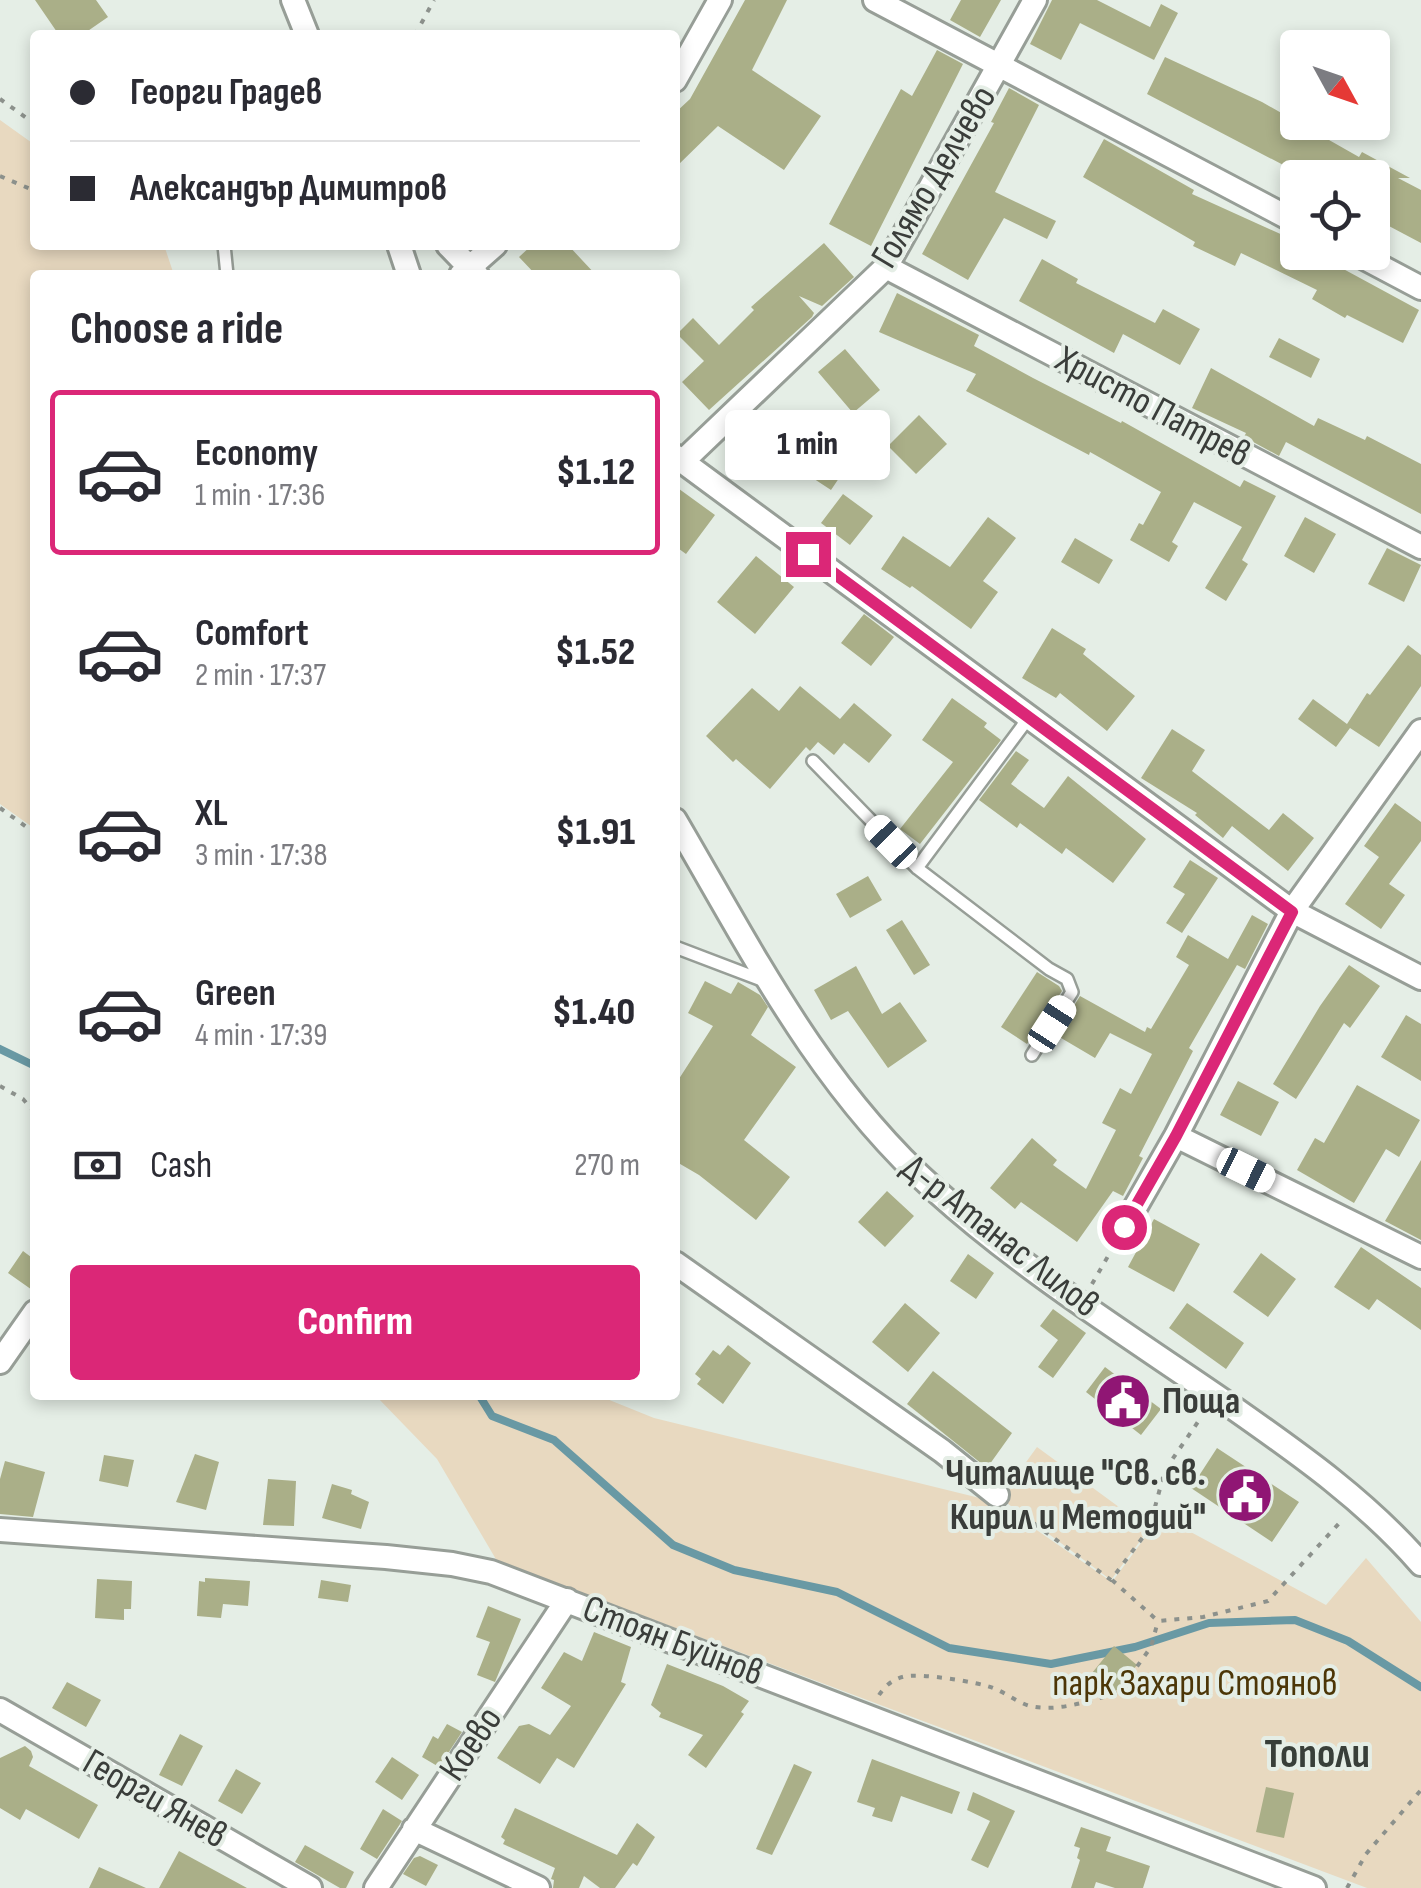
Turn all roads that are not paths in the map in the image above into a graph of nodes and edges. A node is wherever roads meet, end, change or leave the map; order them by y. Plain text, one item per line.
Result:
1 (293, 0) edge
2 (720, 0) edge
3 (875, 0) edge
4 (1036, 0) edge
5 (305, 30) edge
6 (999, 68) junction
7 (680, 71) edge
8 (1280, 214) edge
9 (452, 250) edge
10 (489, 250) edge
11 (886, 267) junction
12 (467, 270) edge
13 (471, 270) edge
14 (1388, 270) edge
15 (1421, 288) edge
16 (680, 457) edge
17 (680, 460) edge
18 (1421, 548) edge
19 (1030, 716) junction
20 (1421, 731) edge
21 (813, 761) dead end
22 (680, 829) edge
23 (917, 868) junction
24 (1292, 912) junction
25 (680, 949) edge
26 (1421, 978) edge
27 (771, 984) junction
28 (1032, 1055) dead end
29 (1176, 1136) junction
30 (1124, 1227) road end
31 (1421, 1257) edge
32 (680, 1267) edge
33 (30, 1319) edge
34 (0, 1362) edge
35 (997, 1495) road end
36 (0, 1530) edge
37 (1421, 1564) edge
38 (567, 1600) junction
39 (0, 1710) edge
40 (414, 1830) junction
41 (1284, 1883) edge
42 (310, 1888) edge
43 (376, 1888) edge
44 (538, 1888) edge
45 (1314, 1888) edge

1 - 5 street
2 - 7 street
3 - 6 street
4 - 6 street, Голямо Делчево
6 - 8 street
6 - 11 street, Голямо Делчево
9 - 12 street
10 - 13 street
11 - 16 street, Голямо Делчево
11 - 18 street, Христо Патрев
14 - 15 street
17 - 19 street
19 - 23 lane
19 - 24 street
20 - 24 street
21 - 23 lane
22 - 27 street, Д-р Атанас Лилов
23 - 28 lane
24 - 26 street
24 - 29 street
25 - 27 lane
27 - 37 street, Д-р Атанас Лилов
29 - 30 street
29 - 31 street
32 - 35 street
33 - 34 street
36 - 38 street, Стоян Буйнов
38 - 40 street, Коево
38 - 41 street, Стоян Буйнов
39 - 42 street, Георги Янев
40 - 43 street, Коево
40 - 44 street
41 - 45 street, Стоян Буйнов

